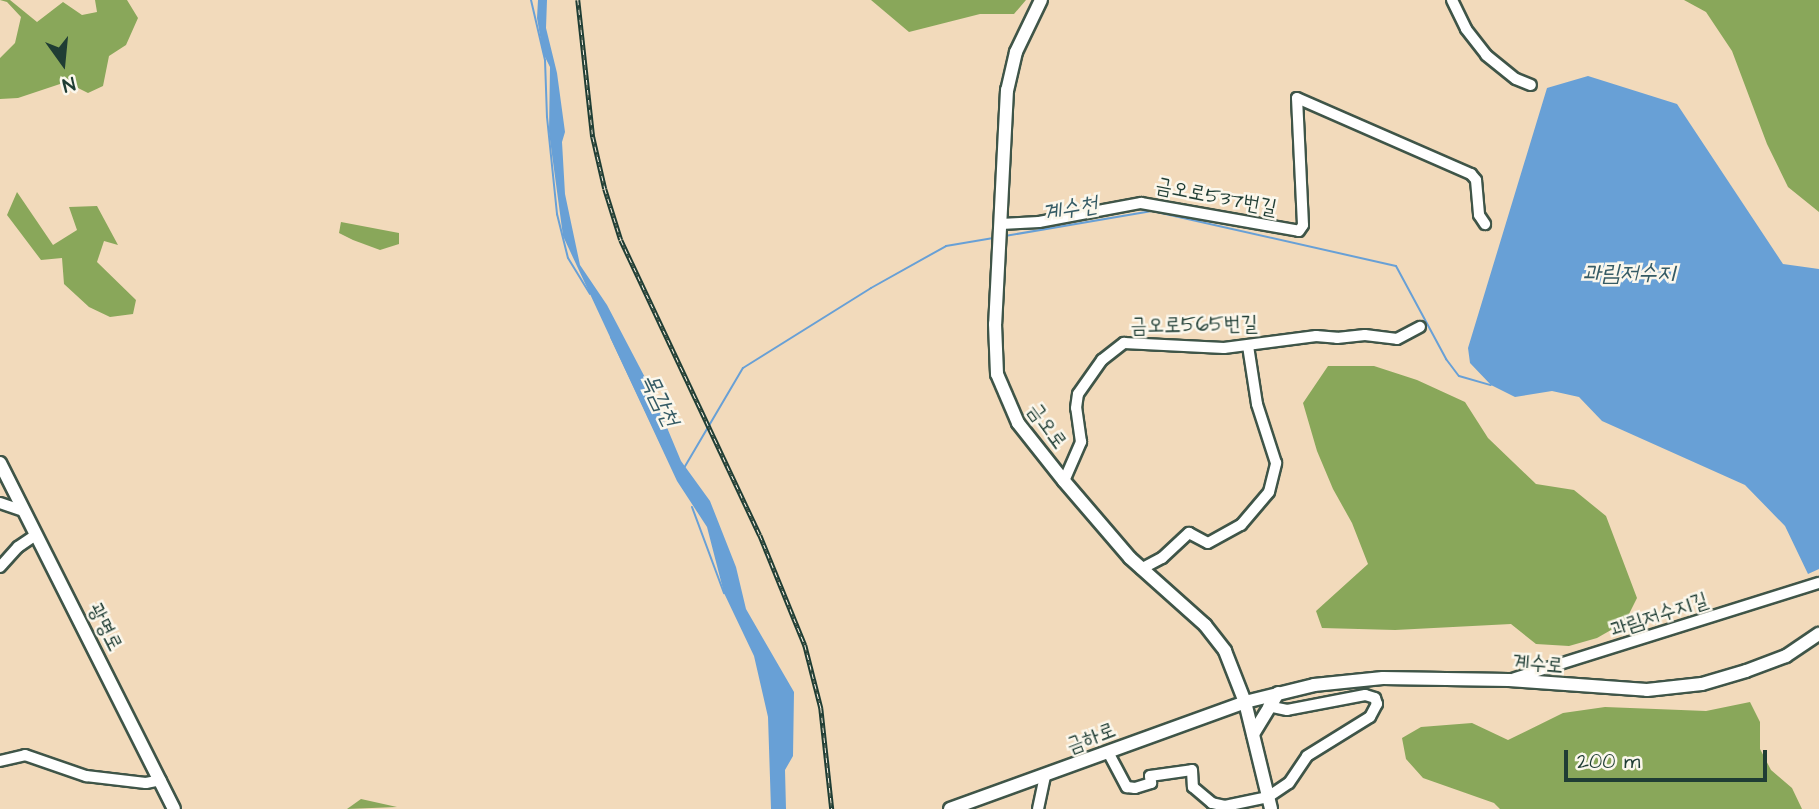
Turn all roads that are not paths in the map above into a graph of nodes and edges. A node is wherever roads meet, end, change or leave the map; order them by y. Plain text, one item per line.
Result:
1 (1041, 0) edge
2 (1452, 0) edge
3 (1531, 85) dead end
4 (1485, 224) dead end
5 (1001, 226) junction
6 (1420, 327) dead end
7 (1248, 346) junction
8 (0, 463) edge
9 (1064, 481) junction
10 (0, 503) edge
11 (23, 511) junction
12 (36, 535) junction
13 (0, 566) edge
14 (1141, 569) junction
15 (1819, 583) edge
16 (1819, 634) edge
17 (1509, 680) junction
18 (1278, 693) junction
19 (1245, 702) junction
20 (1268, 706) junction
21 (1253, 734) junction
22 (1108, 752) junction
23 (0, 761) edge
24 (1045, 776) junction
25 (161, 780) junction
26 (1269, 803) edge
27 (174, 809) edge
28 (950, 809) edge
29 (1038, 809) edge

1 - 5 main road, 금오로
2 - 3 street
4 - 5 street, 금오로537번길
5 - 9 main road, 금오로
6 - 7 street, 금오로565번길
7 - 9 street, 금오로565번길
7 - 14 street
8 - 11 main road, 광명로
9 - 14 main road, 금오로
10 - 11 street
11 - 12 main road, 광명로
12 - 13 street
12 - 25 main road, 광명로
14 - 19 main road, 금오로
15 - 17 street, 과림저수지길
16 - 17 main road, 계수로
17 - 18 main road, 계수로
18 - 19 main road, 계수로
18 - 20 main road
19 - 21 main road, 금오로
19 - 22 main road, 금하로
20 - 21 main road
20 - 26 street
21 - 26 main road, 금오로
22 - 24 main road, 금하로
22 - 26 street
23 - 25 street
24 - 28 main road, 금하로
24 - 29 street
25 - 27 main road, 광명로

